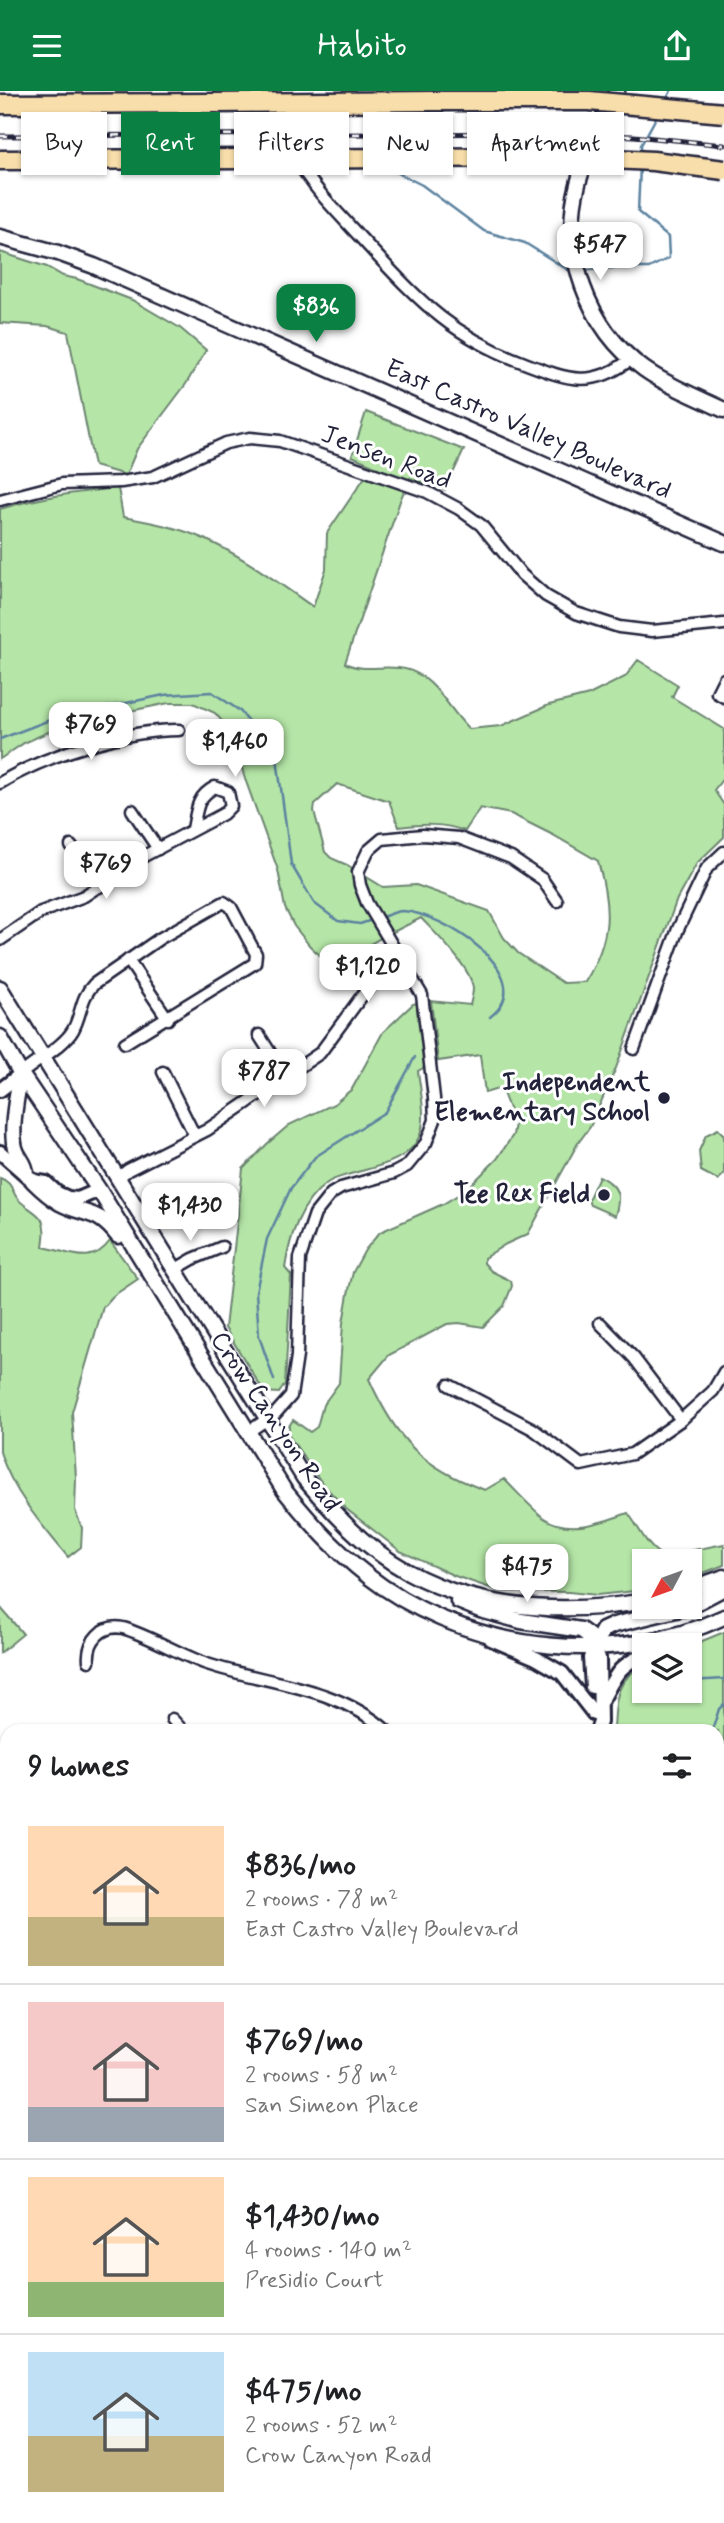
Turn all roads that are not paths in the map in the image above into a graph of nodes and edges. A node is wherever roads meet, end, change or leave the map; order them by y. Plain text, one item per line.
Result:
1 (256, 91) edge
2 (617, 91) edge
3 (0, 104) edge
4 (724, 113) edge
5 (0, 160) edge
6 (724, 170) edge
7 (0, 237) edge
8 (626, 354) junction
9 (724, 410) edge
10 (0, 500) edge
11 (724, 543) edge
12 (724, 624) edge
13 (724, 679) edge
14 (724, 697) edge
15 (179, 730) dead end
16 (0, 783) edge
17 (132, 810) dead end
18 (193, 829) junction
19 (71, 846) dead end
20 (158, 849) junction
21 (724, 852) edge
22 (99, 887) junction
23 (557, 901) dead end
24 (0, 940) edge
25 (128, 960) junction
26 (0, 988) edge
27 (368, 989) dead end
28 (168, 1019) junction
29 (259, 1035) dead end
30 (0, 1037) edge
31 (125, 1043) dead end
32 (634, 1049) dead end
33 (42, 1056) junction
34 (163, 1072) dead end
35 (21, 1074) junction
36 (285, 1076) junction
37 (0, 1090) edge
38 (195, 1136) junction
39 (0, 1152) edge
40 (30, 1177) junction
41 (118, 1178) junction
42 (99, 1190) junction
43 (222, 1247) dead end
44 (145, 1266) junction
45 (174, 1270) junction
46 (600, 1322) dead end
47 (724, 1372) edge
48 (449, 1385) dead end
49 (267, 1420) junction
50 (681, 1420) junction
51 (248, 1432) junction
52 (724, 1577) edge
53 (429, 1581) junction
54 (702, 1585) edge
55 (724, 1588) edge
56 (702, 1599) edge
57 (632, 1602) edge
58 (642, 1619) edge
59 (719, 1619) edge
60 (478, 1632) junction
61 (690, 1633) edge
62 (594, 1647) junction
63 (89, 1661) dead end
64 (632, 1661) edge
65 (172, 1719) dead end
66 (597, 1719) edge
67 (177, 1724) edge
68 (378, 1724) edge

1 - 8 street
2 - 8 main road
3 - 4 highway, bridge
5 - 6 highway, bridge
7 - 11 main road, East Castro Valley Boulevard
8 - 9 main road
10 - 12 street, Jensen Road
13 - 14 street
15 - 16 street
17 - 20 street
18 - 18 street
18 - 20 street
19 - 22 street
20 - 22 street
21 - 32 street
22 - 24 street
23 - 49 street
25 - 28 street
25 - 28 street
25 - 33 street
26 - 33 main road, Crow Canyon Road
27 - 36 street
28 - 31 street
29 - 36 street
30 - 35 main road, Crow Canyon Road
33 - 35 street
33 - 41 main road, Crow Canyon Road
34 - 38 street
35 - 37 street
35 - 40 main road
35 - 42 main road, Crow Canyon Road
36 - 38 street
38 - 41 street
39 - 40 street
40 - 42 street
40 - 44 main road
41 - 42 main road
41 - 45 main road, Crow Canyon Road
42 - 44 main road, Crow Canyon Road
43 - 45 street
44 - 51 main road, Crow Canyon Road
45 - 49 main road, Crow Canyon Road
46 - 50 street
47 - 50 street
48 - 50 street
49 - 51 street
49 - 53 main road, Crow Canyon Road
51 - 60 main road, Crow Canyon Road
52 - 54 main road
53 - 57 main road, Crow Canyon Road
53 - 62 main road
55 - 56 main road
58 - 62 main road
59 - 61 street
59 - 62 main road, Crow Canyon Road
60 - 62 main road, Crow Canyon Road
60 - 66 street
62 - 66 street
63 - 68 street
64 - 66 street
65 - 67 street

